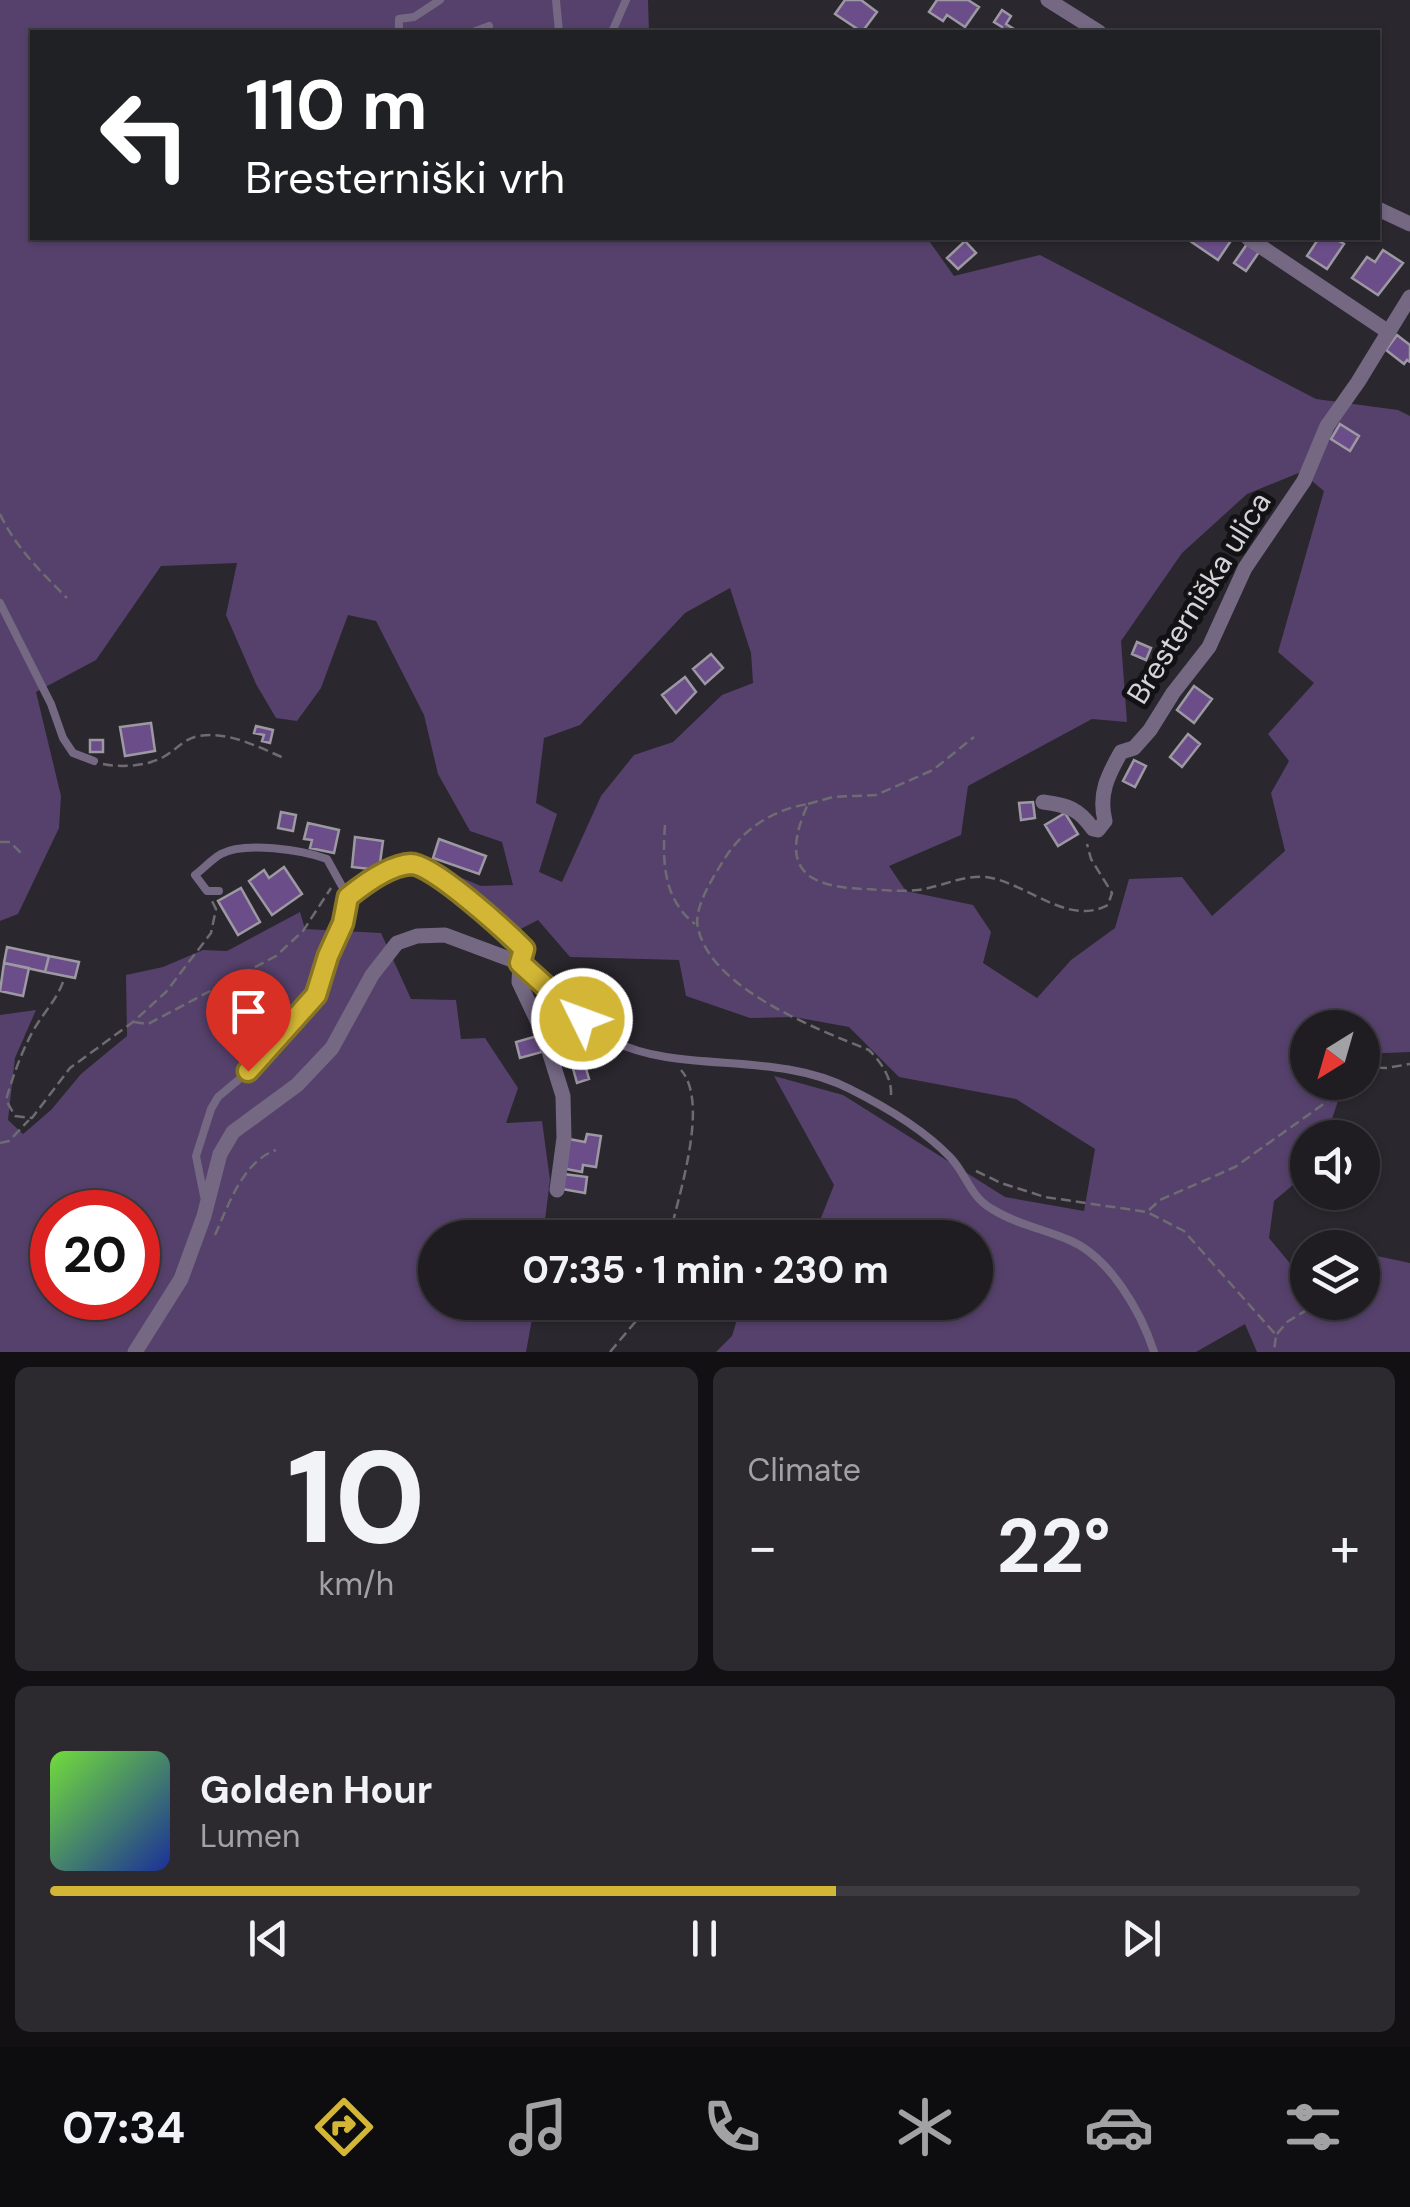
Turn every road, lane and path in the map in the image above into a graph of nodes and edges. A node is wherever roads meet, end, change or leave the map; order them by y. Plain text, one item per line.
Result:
1 (440, 0) edge
2 (556, 0) edge
3 (626, 0) edge
4 (1048, 0) edge
5 (489, 26) dead end
6 (399, 30) edge
7 (478, 30) edge
8 (558, 30) edge
9 (613, 30) edge
10 (1096, 30) edge
11 (1380, 210) edge
12 (1410, 224) edge
13 (1251, 240) edge
14 (1410, 296) edge
15 (1387, 331) junction
16 (0, 514) edge
17 (67, 598) dead end
18 (0, 603) edge
19 (974, 737) dead end
20 (284, 758) dead end
21 (94, 761) joint
22 (1043, 802) dead end
23 (808, 804) junction
24 (666, 826) dead end
25 (1093, 830) junction
26 (0, 842) edge
27 (21, 852) dead end
28 (337, 878) junction
29 (207, 891) junction
30 (219, 891) dead end
31 (348, 897) junction
32 (696, 925) junction
33 (520, 963) junction
34 (64, 982) dead end
35 (133, 1022) junction
36 (665, 1056) junction
37 (1410, 1064) edge
38 (1380, 1068) edge
39 (1329, 1100) edge
40 (890, 1112) junction
41 (32, 1118) junction
42 (0, 1143) edge
43 (276, 1150) dead end
44 (953, 1159) junction
45 (556, 1190) dead end
46 (1146, 1212) junction
47 (204, 1216) junction
48 (674, 1220) edge
49 (213, 1239) dead end
50 (637, 1320) edge
51 (1290, 1320) edge
52 (1276, 1335) junction
53 (135, 1352) edge
54 (610, 1352) edge
55 (1154, 1352) edge
56 (1274, 1352) edge

1 - 6 lane
2 - 8 lane
3 - 9 lane
4 - 10 street
5 - 7 lane
11 - 12 street
13 - 15 street
14 - 15 street, Bresterniška ulica
15 - 25 street, Bresterniška ulica
16 - 17 path
18 - 21 lane
19 - 23 path
20 - 21 path
22 - 25 street
23 - 25 path
23 - 32 path
24 - 32 path
26 - 27 path
28 - 29 lane
28 - 31 lane
28 - 35 path
29 - 30 lane
29 - 35 path
31 - 33 lane
31 - 47 lane
32 - 40 path
33 - 36 lane
33 - 45 street
33 - 47 street
34 - 41 path
35 - 41 path
36 - 40 lane
36 - 48 path
37 - 38 path
39 - 46 path
40 - 44 lane
41 - 42 path
43 - 49 path
44 - 46 path
44 - 55 lane
46 - 52 path
47 - 53 street
50 - 54 path
51 - 52 path
52 - 56 path

